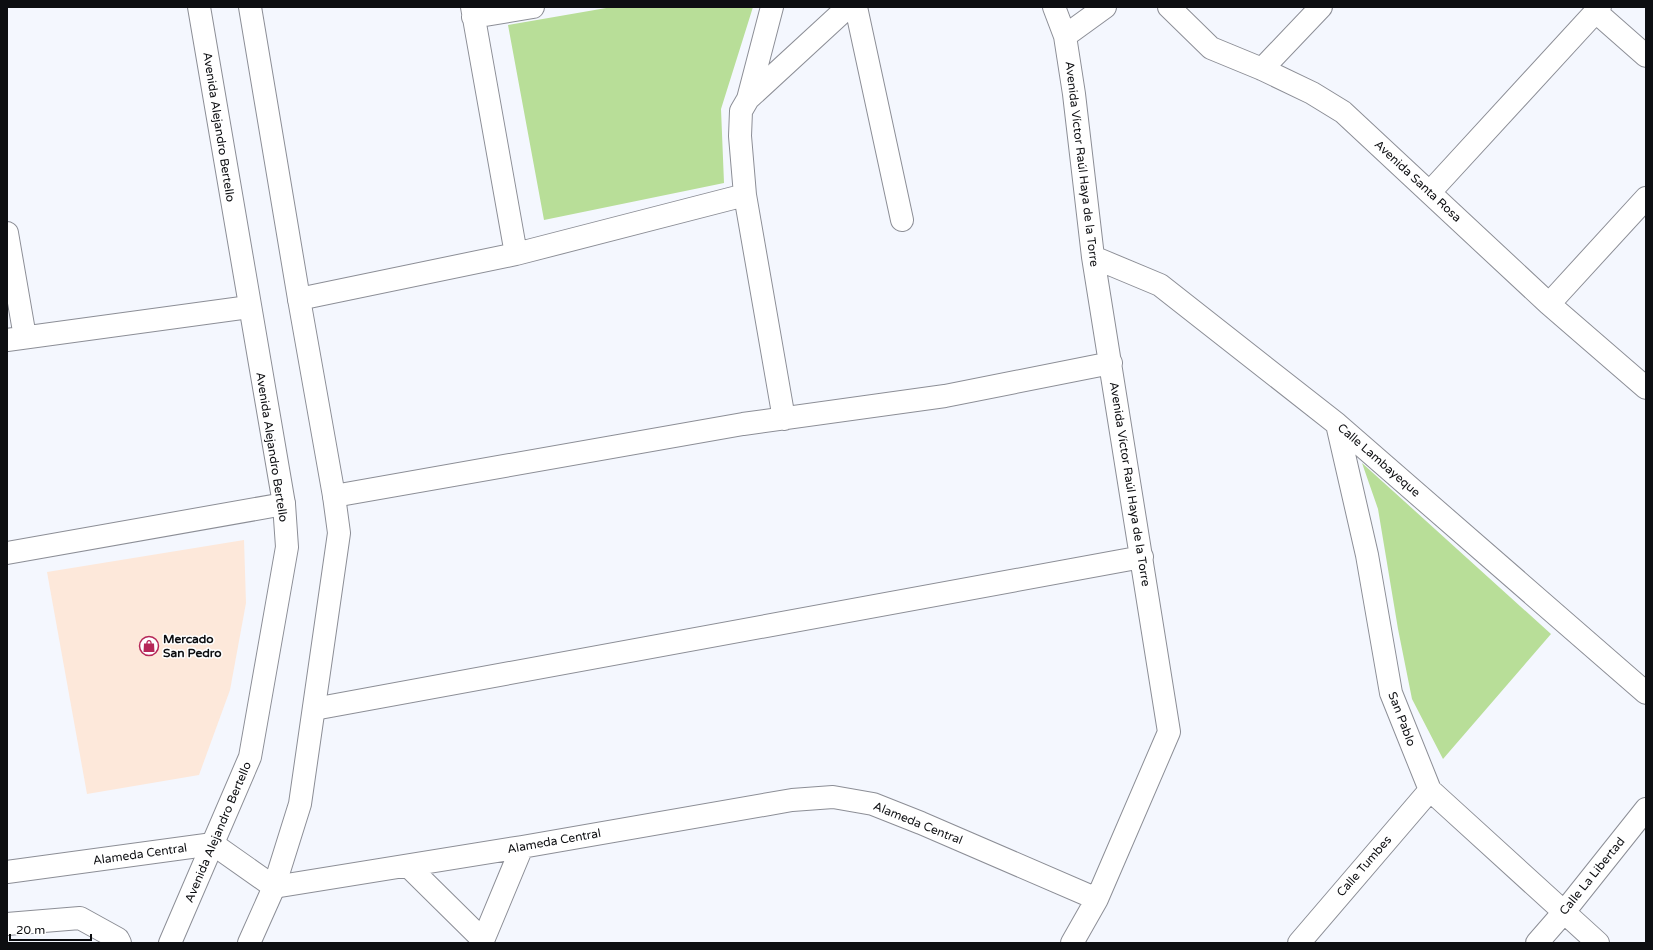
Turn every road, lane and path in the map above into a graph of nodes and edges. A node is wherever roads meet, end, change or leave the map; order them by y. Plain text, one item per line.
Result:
1 (200, 7) edge
2 (250, 7) edge
3 (533, 7) edge
4 (772, 7) edge
5 (848, 7) edge
6 (856, 7) edge
7 (1054, 7) edge
8 (1105, 7) edge
9 (1169, 7) edge
10 (1321, 7) edge
11 (1598, 9) edge
12 (473, 12) edge
13 (1064, 36) junction
14 (1646, 56) edge
15 (1262, 69) junction
16 (748, 99) junction
17 (1430, 192) junction
18 (745, 195) junction
19 (1646, 198) edge
20 (902, 220) dead end
21 (7, 233) edge
22 (516, 254) junction
23 (1093, 257) junction
24 (299, 298) junction
25 (1549, 304) junction
26 (249, 307) junction
27 (16, 338) edge
28 (1111, 363) junction
29 (1646, 388) edge
30 (784, 420) junction
31 (1337, 424) junction
32 (334, 496) junction
33 (284, 504) junction
34 (7, 553) edge
35 (1142, 557) junction
36 (1646, 693) edge
37 (314, 709) junction
38 (1430, 790) junction
39 (1646, 809) edge
40 (213, 844) junction
41 (522, 847) junction
42 (408, 866) junction
43 (7, 872) edge
44 (274, 887) junction
45 (1097, 899) junction
46 (1564, 912) junction
47 (7, 924) edge
48 (482, 942) edge
49 (120, 943) edge
50 (170, 943) edge
51 (248, 943) edge
52 (1072, 943) edge
53 (1299, 943) edge
54 (1537, 943) edge
55 (1598, 943) edge

1 - 26 street, Avenida Alejandro Bertello
2 - 24 street
3 - 12 street
4 - 16 street
5 - 16 street
6 - 20 street
7 - 13 street, Avenida Víctor Raúl Haya de la Torre
8 - 13 street
9 - 15 street, Avenida Santa Rosa
10 - 15 street
11 - 14 street
11 - 17 street
12 - 22 street
13 - 23 street, Avenida Víctor Raúl Haya de la Torre
15 - 17 street, Avenida Santa Rosa
16 - 18 street
17 - 25 street, Avenida Santa Rosa
18 - 22 street
18 - 30 street
19 - 25 street
21 - 27 street
22 - 24 street
23 - 28 street, Avenida Víctor Raúl Haya de la Torre
23 - 31 street, Calle Lambayeque
24 - 32 street
25 - 29 street, Avenida Santa Rosa
26 - 27 street
26 - 33 street, Avenida Alejandro Bertello
28 - 30 street
28 - 35 street, Avenida Víctor Raúl Haya de la Torre
30 - 32 street
31 - 36 street, Calle Lambayeque
31 - 38 street, San Pablo
32 - 37 street
33 - 34 street
33 - 40 street, Avenida Alejandro Bertello
35 - 37 street
35 - 45 street, Avenida Víctor Raúl Haya de la Torre
37 - 44 street
38 - 46 street, San Pablo
38 - 53 street, Calle Tumbes
39 - 46 street, Calle La Libertad
40 - 43 street, Alameda Central
40 - 44 street
40 - 50 street, Avenida Alejandro Bertello
41 - 42 street, Alameda Central
41 - 45 street, Alameda Central
41 - 48 street
42 - 44 street, Alameda Central
42 - 48 street
44 - 51 street
45 - 52 street, Avenida Víctor Raúl Haya de la Torre
46 - 54 street, Calle La Libertad
46 - 55 street, San Pablo
47 - 49 street

